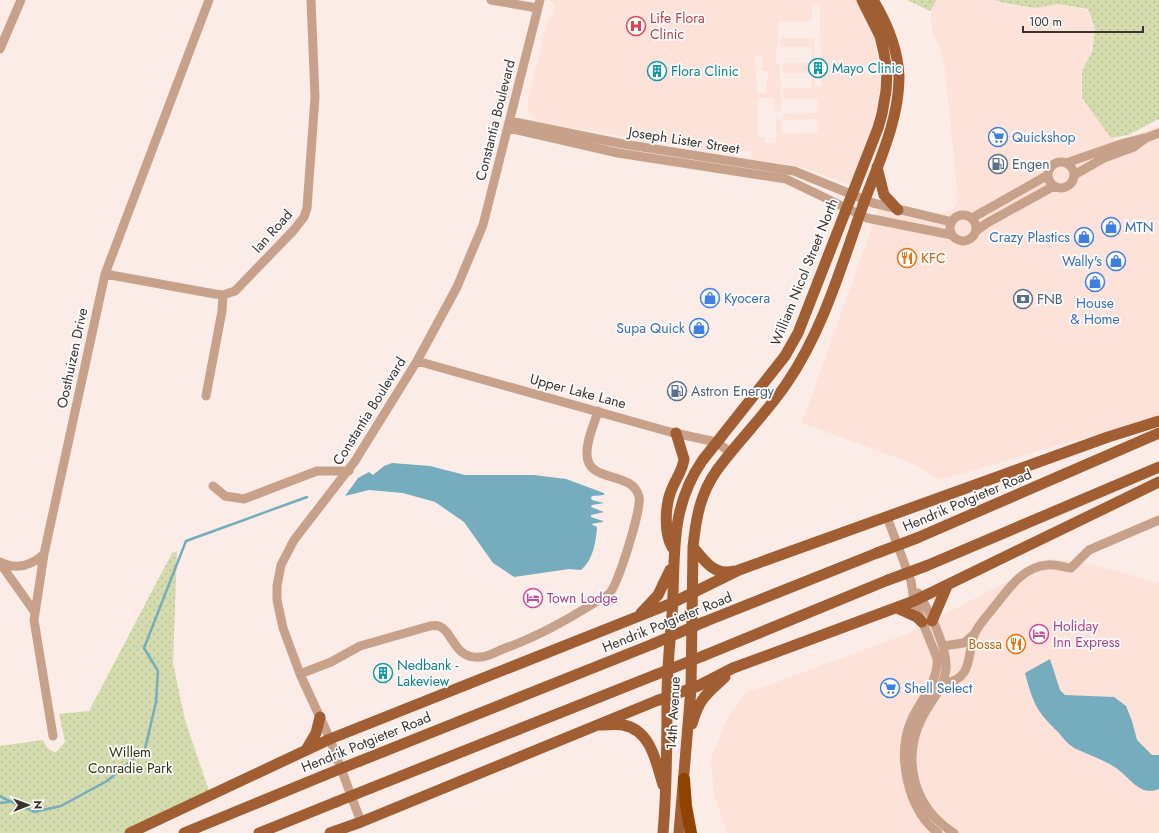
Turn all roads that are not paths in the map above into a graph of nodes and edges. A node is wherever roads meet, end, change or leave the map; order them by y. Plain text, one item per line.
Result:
1 (21, 0) edge
2 (209, 0) edge
3 (311, 0) edge
4 (491, 0) edge
5 (862, 0) edge
6 (873, 0) edge
7 (538, 4) edge
8 (0, 49) edge
9 (509, 124) junction
10 (1159, 133) edge
11 (1146, 138) junction
12 (1066, 163) junction
13 (877, 167) junction
14 (1048, 175) junction
15 (1074, 175) junction
16 (1054, 186) junction
17 (852, 195) junction
18 (865, 200) junction
19 (847, 208) junction
20 (898, 210) junction
21 (860, 215) junction
22 (972, 218) junction
23 (952, 222) junction
24 (976, 231) junction
25 (952, 235) junction
26 (105, 274) junction
27 (223, 295) junction
28 (418, 361) junction
29 (206, 396) dead end
30 (598, 411) junction
31 (1159, 421) edge
32 (676, 433) junction
33 (1159, 434) edge
34 (716, 442) junction
35 (730, 452) junction
36 (1159, 467) edge
37 (349, 471) junction
38 (1159, 482) edge
39 (213, 486) dead end
40 (887, 517) junction
41 (1159, 520) edge
42 (693, 547) junction
43 (674, 550) junction
44 (44, 554) junction
45 (0, 563) edge
46 (672, 563) junction
47 (739, 570) junction
48 (947, 586) junction
49 (692, 594) junction
50 (918, 600) junction
51 (672, 603) junction
52 (897, 608) junction
53 (34, 611) junction
54 (638, 616) junction
55 (927, 621) junction
56 (974, 634) junction
57 (943, 646) junction
58 (733, 668) junction
59 (300, 674) junction
60 (939, 681) junction
61 (691, 689) junction
62 (667, 697) junction
63 (320, 717) junction
64 (596, 724) junction
65 (53, 736) dead end
66 (330, 739) junction
67 (687, 744) junction
68 (305, 751) junction
69 (684, 779) junction
70 (667, 795) junction
71 (361, 822) junction
72 (130, 833) edge
73 (184, 833) edge
74 (259, 833) edge
75 (330, 833) edge
76 (664, 833) edge
77 (679, 833) edge
78 (691, 833) edge
79 (938, 833) edge
80 (954, 833) edge

1 - 8 street
2 - 26 street, Oosthuizen Drive
3 - 27 street, Ian Road
4 - 7 street
5 - 17 main road, William Nicol Street North
6 - 13 main road
7 - 9 street, Constantia Boulevard
9 - 17 street, Joseph Lister Street
9 - 19 street, Joseph Lister Street
9 - 28 street, Constantia Boulevard
10 - 11 street
11 - 12 street
11 - 15 street
12 - 14 street
12 - 15 street
13 - 18 main road
13 - 20 main road
14 - 16 street
14 - 22 street
15 - 16 street
16 - 24 street
17 - 18 street, Joseph Lister Street
17 - 19 main road, William Nicol Street North
18 - 20 street, Joseph Lister Street
18 - 21 main road
19 - 21 street, Joseph Lister Street
19 - 34 main road, William Nicol Street North
20 - 23 street, Joseph Lister Street
21 - 25 street, Joseph Lister Street
21 - 35 main road
22 - 23 street
22 - 24 street
23 - 25 street
24 - 25 street
26 - 27 street
26 - 44 street, Oosthuizen Drive
27 - 29 street
28 - 30 street, Upper Lake Lane
28 - 37 street, Constantia Boulevard
30 - 32 street, Upper Lake Lane
30 - 59 street
31 - 40 main road
32 - 34 street, Upper Lake Lane
32 - 43 main road
33 - 73 main road, Hendrik Potgieter Road, bridge
34 - 35 street, Upper Lake Lane
34 - 43 main road, William Nicol Street North
35 - 42 main road
36 - 74 main road, bridge
37 - 39 street
37 - 59 street, Constantia Boulevard
38 - 48 main road
40 - 47 main road
40 - 50 street
41 - 56 street
42 - 47 main road
42 - 49 main road
43 - 46 main road, William Nicol Street North
44 - 45 street
44 - 53 street, Oosthuizen Drive
45 - 53 street
46 - 51 main road, William Nicol Street North
46 - 54 main road
47 - 49 main road
48 - 50 main road
48 - 55 main road
49 - 51 main road
49 - 61 main road, 14th Avenue
50 - 52 main road
50 - 55 street
51 - 54 main road
51 - 62 main road, 14th Avenue
52 - 55 main road
52 - 58 main road
53 - 65 street, Oosthuizen Drive
54 - 66 main road
55 - 57 street
55 - 60 street
56 - 57 street
56 - 60 street
57 - 60 street
58 - 61 main road
58 - 67 main road
59 - 63 street, Constantia Boulevard
60 - 79 street
60 - 80 street
61 - 62 main road
61 - 67 main road, 14th Avenue
62 - 64 main road
62 - 70 main road, 14th Avenue
63 - 66 street, Constantia Boulevard
63 - 68 main road
64 - 70 main road
64 - 71 main road
66 - 68 main road
66 - 71 street, Constantia Boulevard
67 - 69 main road, 14th Avenue
68 - 72 main road
69 - 77 main road, 14th Avenue
69 - 78 highway
70 - 76 main road, 14th Avenue
71 - 75 main road

